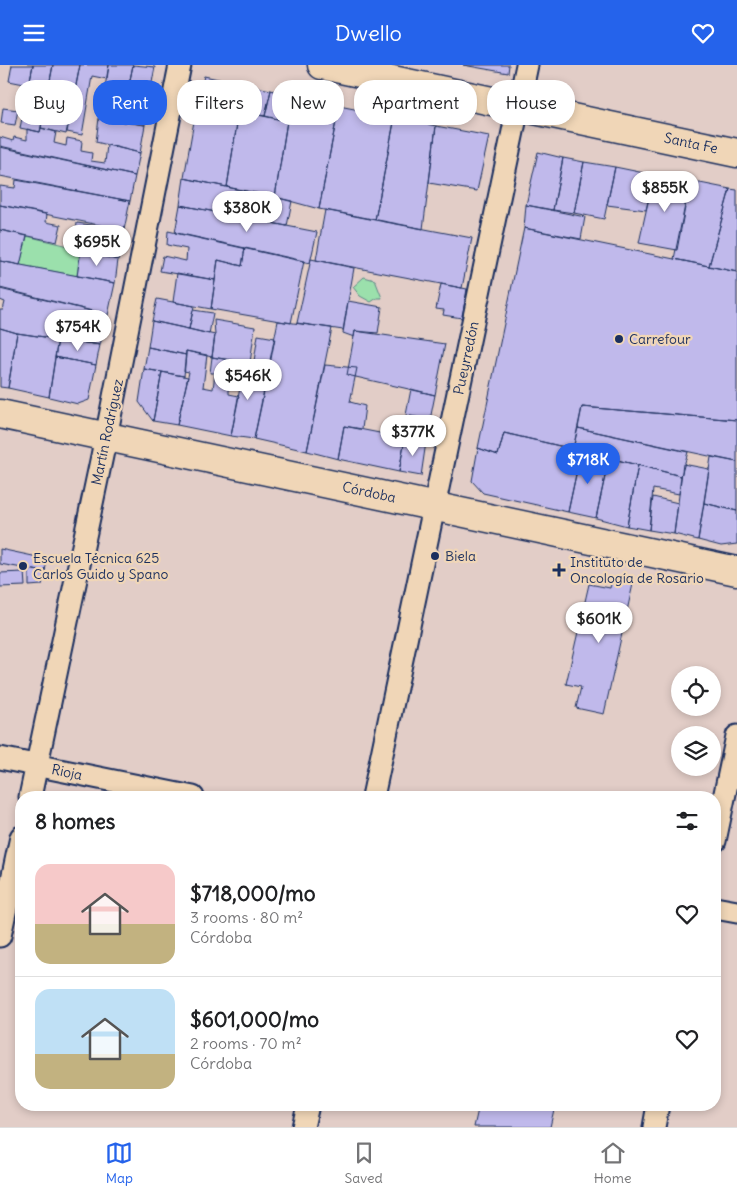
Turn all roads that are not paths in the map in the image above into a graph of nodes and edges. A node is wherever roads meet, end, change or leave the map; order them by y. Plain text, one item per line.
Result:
1 (180, 65) edge
2 (322, 65) edge
3 (527, 65) edge
4 (524, 80) edge
5 (487, 100) edge
6 (575, 118) edge
7 (514, 125) edge
8 (737, 153) edge
9 (0, 414) edge
10 (106, 437) junction
11 (434, 506) junction
12 (737, 571) edge
13 (737, 736) edge
14 (0, 758) edge
15 (36, 765) junction
16 (31, 791) edge
17 (164, 791) edge
18 (374, 791) edge
19 (721, 812) edge
20 (15, 865) edge
21 (721, 909) edge
22 (737, 912) edge
23 (0, 936) edge
24 (307, 1111) edge
25 (657, 1111) edge
26 (303, 1127) edge
27 (654, 1127) edge

1 - 10 street, Martín Rodríguez
2 - 5 main road, Santa Fe
3 - 4 street, Pueyrredón
6 - 8 main road, Santa Fe
7 - 11 street, Pueyrredón
9 - 10 main road, Córdoba
10 - 11 main road, Córdoba
10 - 15 street, Martín Rodríguez
11 - 12 main road, Córdoba
11 - 18 street, Pueyrredón
13 - 19 street
14 - 15 street, Rioja
15 - 16 street, Martín Rodríguez
15 - 17 street, Rioja
20 - 23 street
21 - 22 street
24 - 26 street
25 - 27 street

